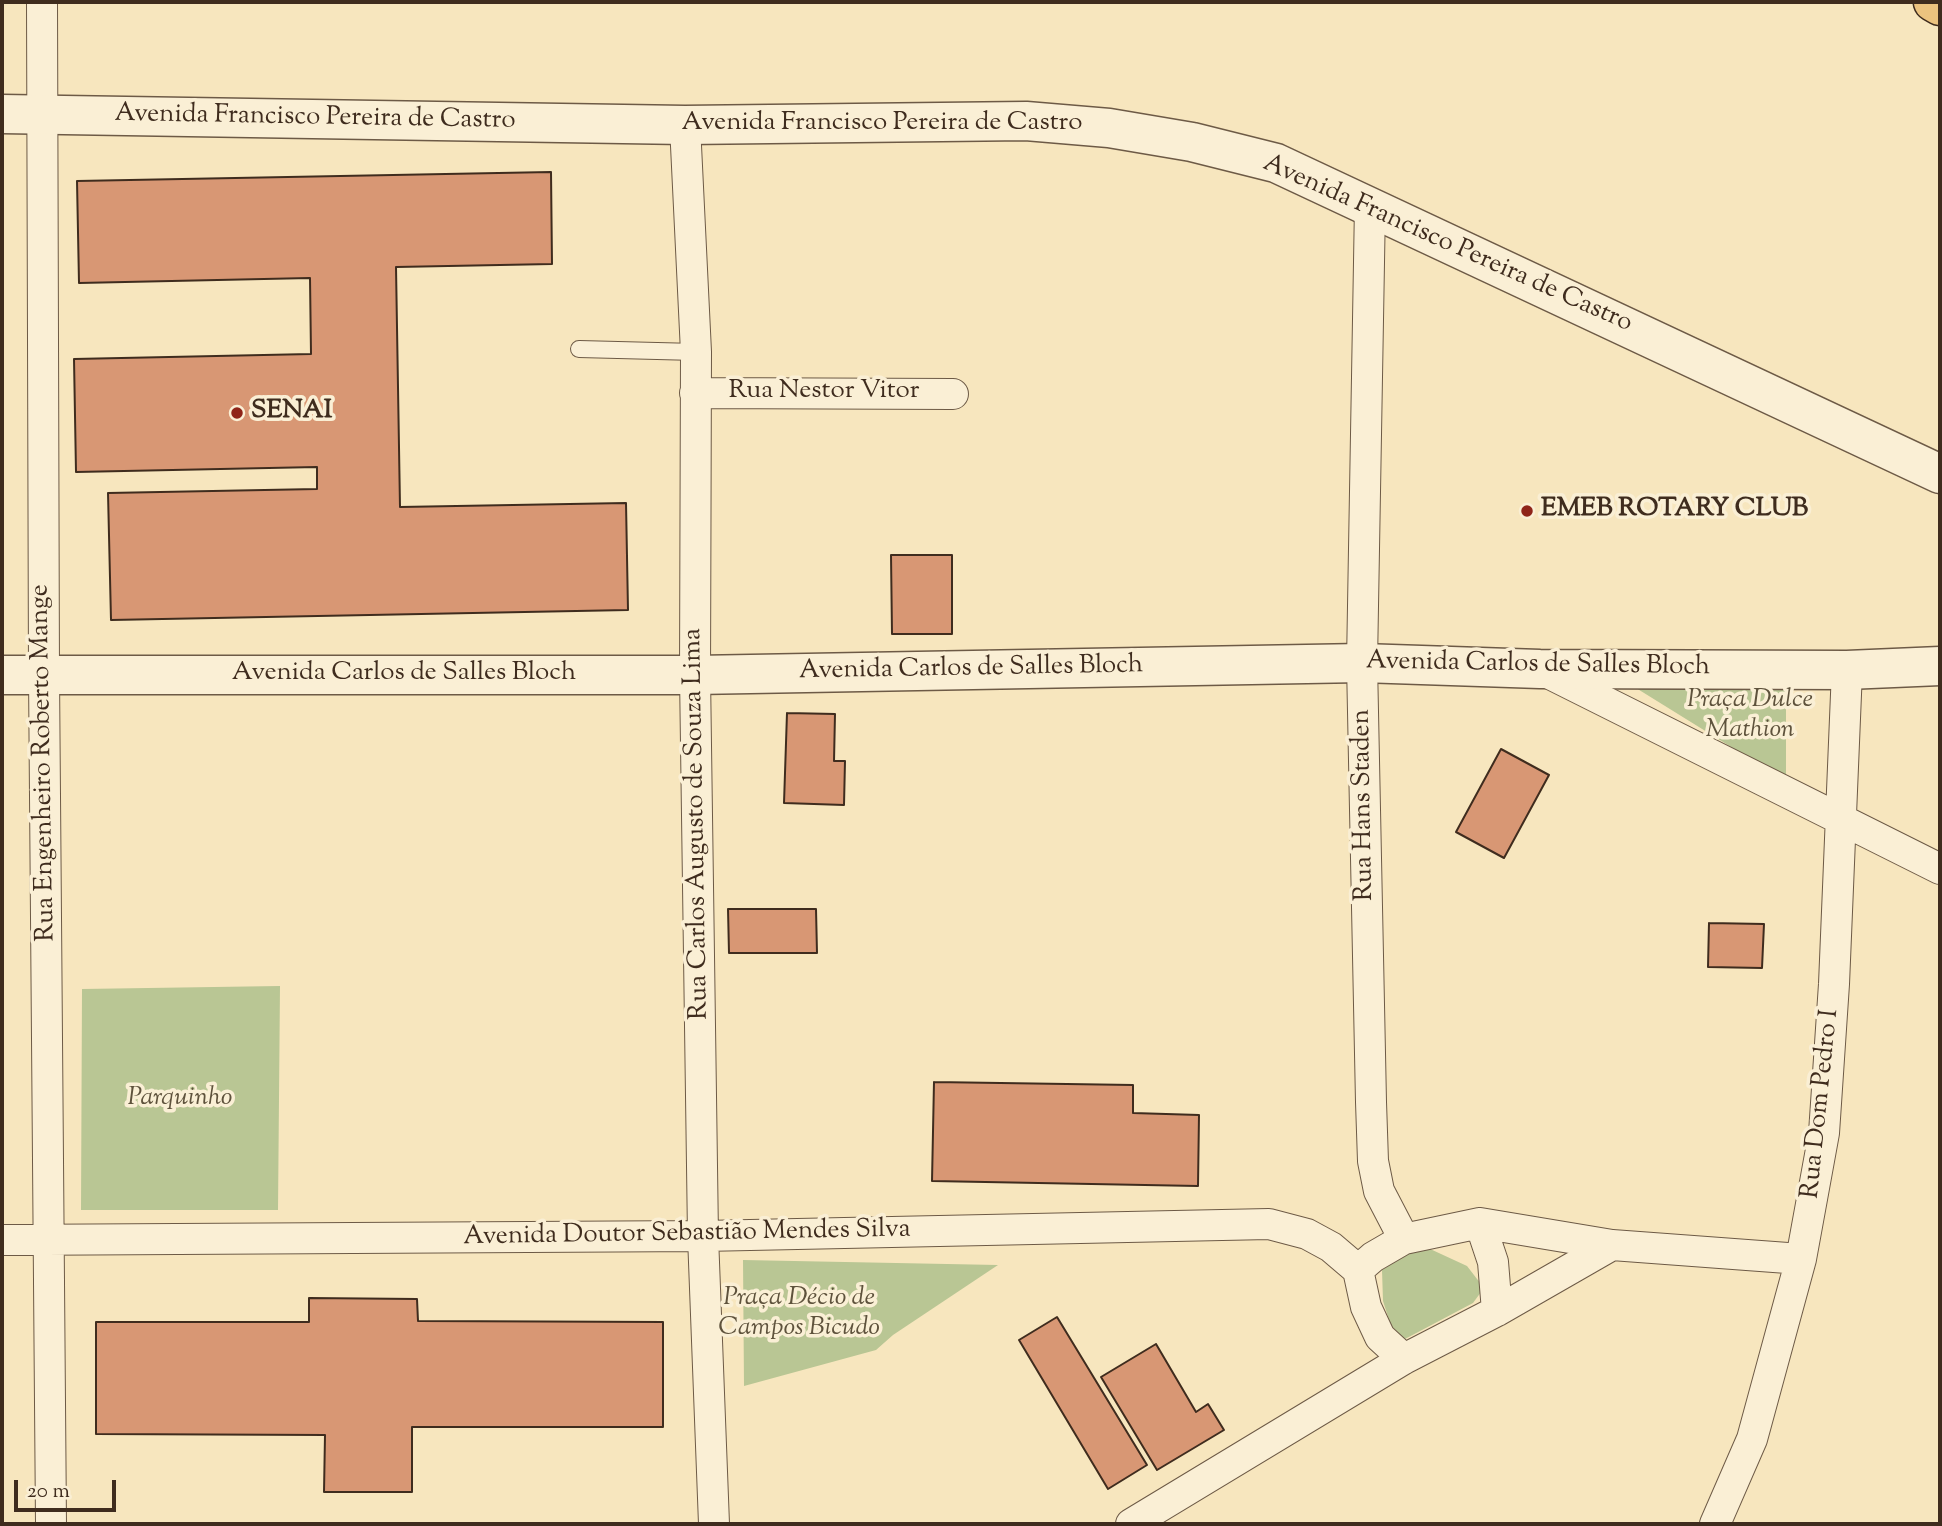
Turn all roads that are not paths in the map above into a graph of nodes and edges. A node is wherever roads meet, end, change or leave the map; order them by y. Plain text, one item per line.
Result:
1 (42, 2) edge
2 (1933, 2) edge
3 (1940, 6) edge
4 (2, 114) edge
5 (41, 114) junction
6 (685, 125) junction
7 (1370, 205) junction
8 (579, 349) dead end
9 (696, 352) junction
10 (695, 393) junction
11 (953, 394) dead end
12 (1940, 474) edge
13 (1362, 663) junction
14 (1940, 666) edge
15 (1540, 669) junction
16 (1847, 670) junction
17 (2, 675) edge
18 (44, 675) junction
19 (695, 675) junction
20 (1841, 821) junction
21 (1940, 869) edge
22 (1480, 1223) junction
23 (703, 1236) junction
24 (1404, 1239) junction
25 (2, 1240) edge
26 (51, 1240) junction
27 (1612, 1245) junction
28 (1801, 1259) junction
29 (1358, 1270) junction
30 (1497, 1311) junction
31 (1404, 1359) junction
32 (51, 1524) edge
33 (714, 1524) edge
34 (1131, 1524) edge
35 (1715, 1524) edge

1 - 5 street, Rua Engenheiro Roberto Mange
2 - 3 main road
4 - 5 street, Avenida Francisco Pereira de Castro
5 - 6 street, Avenida Francisco Pereira de Castro
5 - 18 street, Rua Engenheiro Roberto Mange
6 - 7 street, Avenida Francisco Pereira de Castro
6 - 9 street, Rua Carlos Augusto de Souza Lima
7 - 12 street, Avenida Francisco Pereira de Castro
7 - 13 street, Rua Hans Staden
8 - 9 lane
9 - 10 street, Rua Carlos Augusto de Souza Lima
10 - 11 street, Rua Nestor Vitor
10 - 19 street, Rua Carlos Augusto de Souza Lima
13 - 15 street, Avenida Carlos de Salles Bloch
13 - 19 street, Avenida Carlos de Salles Bloch
13 - 24 street, Rua Hans Staden
14 - 16 street, Avenida Carlos de Salles Bloch
15 - 16 street, Avenida Carlos de Salles Bloch
15 - 20 street
16 - 20 street, Rua Dom Pedro I
17 - 18 street, Avenida Carlos de Salles Bloch
18 - 19 street, Avenida Carlos de Salles Bloch
18 - 26 street, Rua Engenheiro Roberto Mange
19 - 23 street, Rua Carlos Augusto de Souza Lima
20 - 21 street
20 - 28 street, Rua Dom Pedro I
22 - 24 street
22 - 27 street
22 - 30 street
23 - 26 street, Avenida Doutor Sebastião Mendes Silva
23 - 29 street, Avenida Doutor Sebastião Mendes Silva
23 - 33 street, Rua Carlos Augusto de Souza Lima
24 - 29 street
25 - 26 street, Avenida Doutor Sebastião Mendes Silva
26 - 32 street, Rua Engenheiro Roberto Mange
27 - 28 street
27 - 30 street
28 - 35 street, Rua Dom Pedro I
29 - 31 street
30 - 31 street
31 - 34 street

